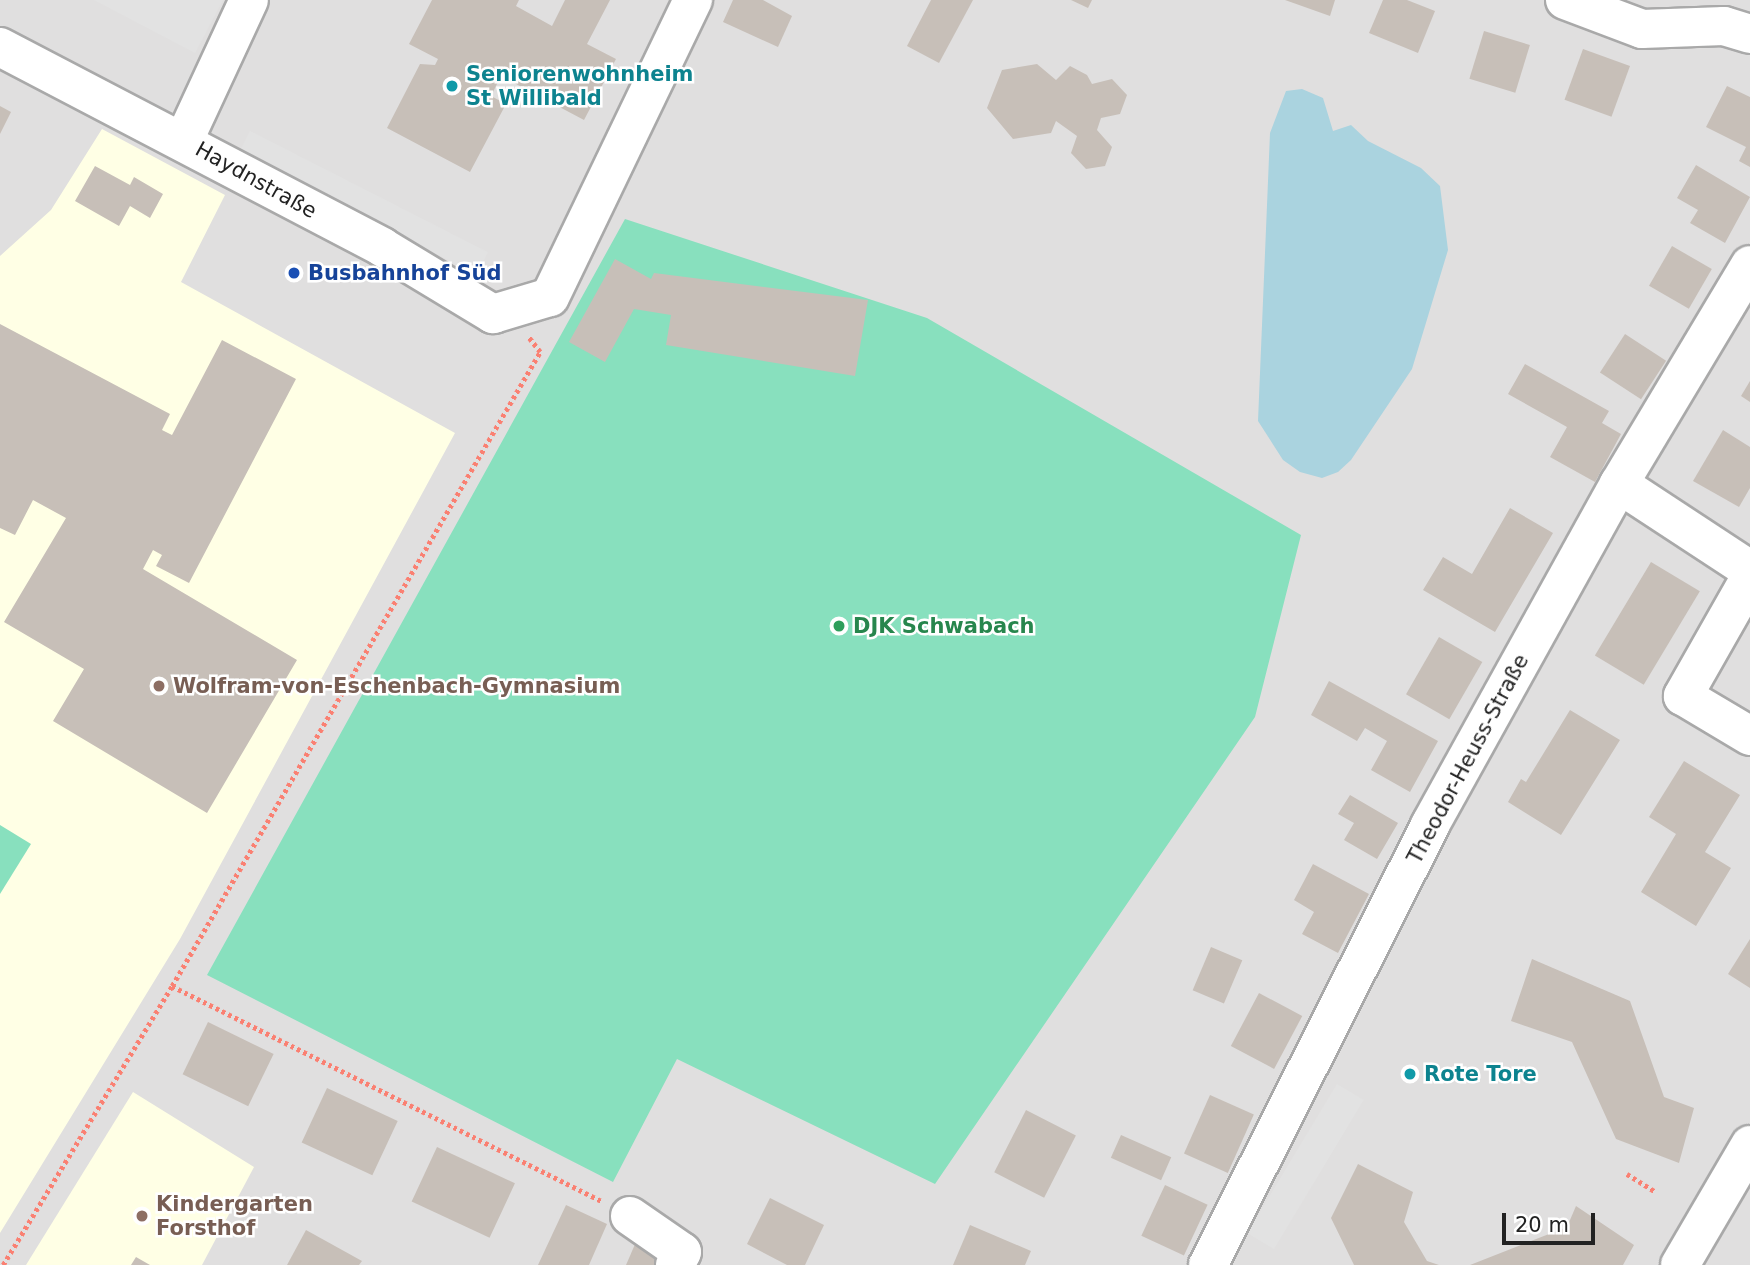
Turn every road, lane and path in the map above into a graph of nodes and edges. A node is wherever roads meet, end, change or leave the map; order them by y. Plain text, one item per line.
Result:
1 (249, 0) edge
2 (694, 0) edge
3 (1565, 0) edge
4 (1750, 33) edge
5 (0, 47) edge
6 (184, 140) junction
7 (1750, 265) edge
8 (509, 313) junction
9 (1619, 484) junction
10 (1750, 570) edge
11 (1750, 578) edge
12 (1750, 736) edge
13 (172, 986) junction
14 (1750, 1145) edge
15 (1627, 1174) dead end
16 (1656, 1192) dead end
17 (631, 1216) joint
18 (3, 1265) edge
19 (675, 1265) edge
20 (1208, 1265) edge
21 (1679, 1265) edge

1 - 6 street
2 - 8 street
3 - 4 street
5 - 6 street, Haydnstraße
6 - 8 street, Haydnstraße
7 - 9 street, Theodor-Heuss-Straße
8 - 13 path
9 - 10 street
9 - 20 street, Theodor-Heuss-Straße
11 - 12 street
13 - 17 path
13 - 18 path
14 - 21 street
15 - 16 path
17 - 19 street

